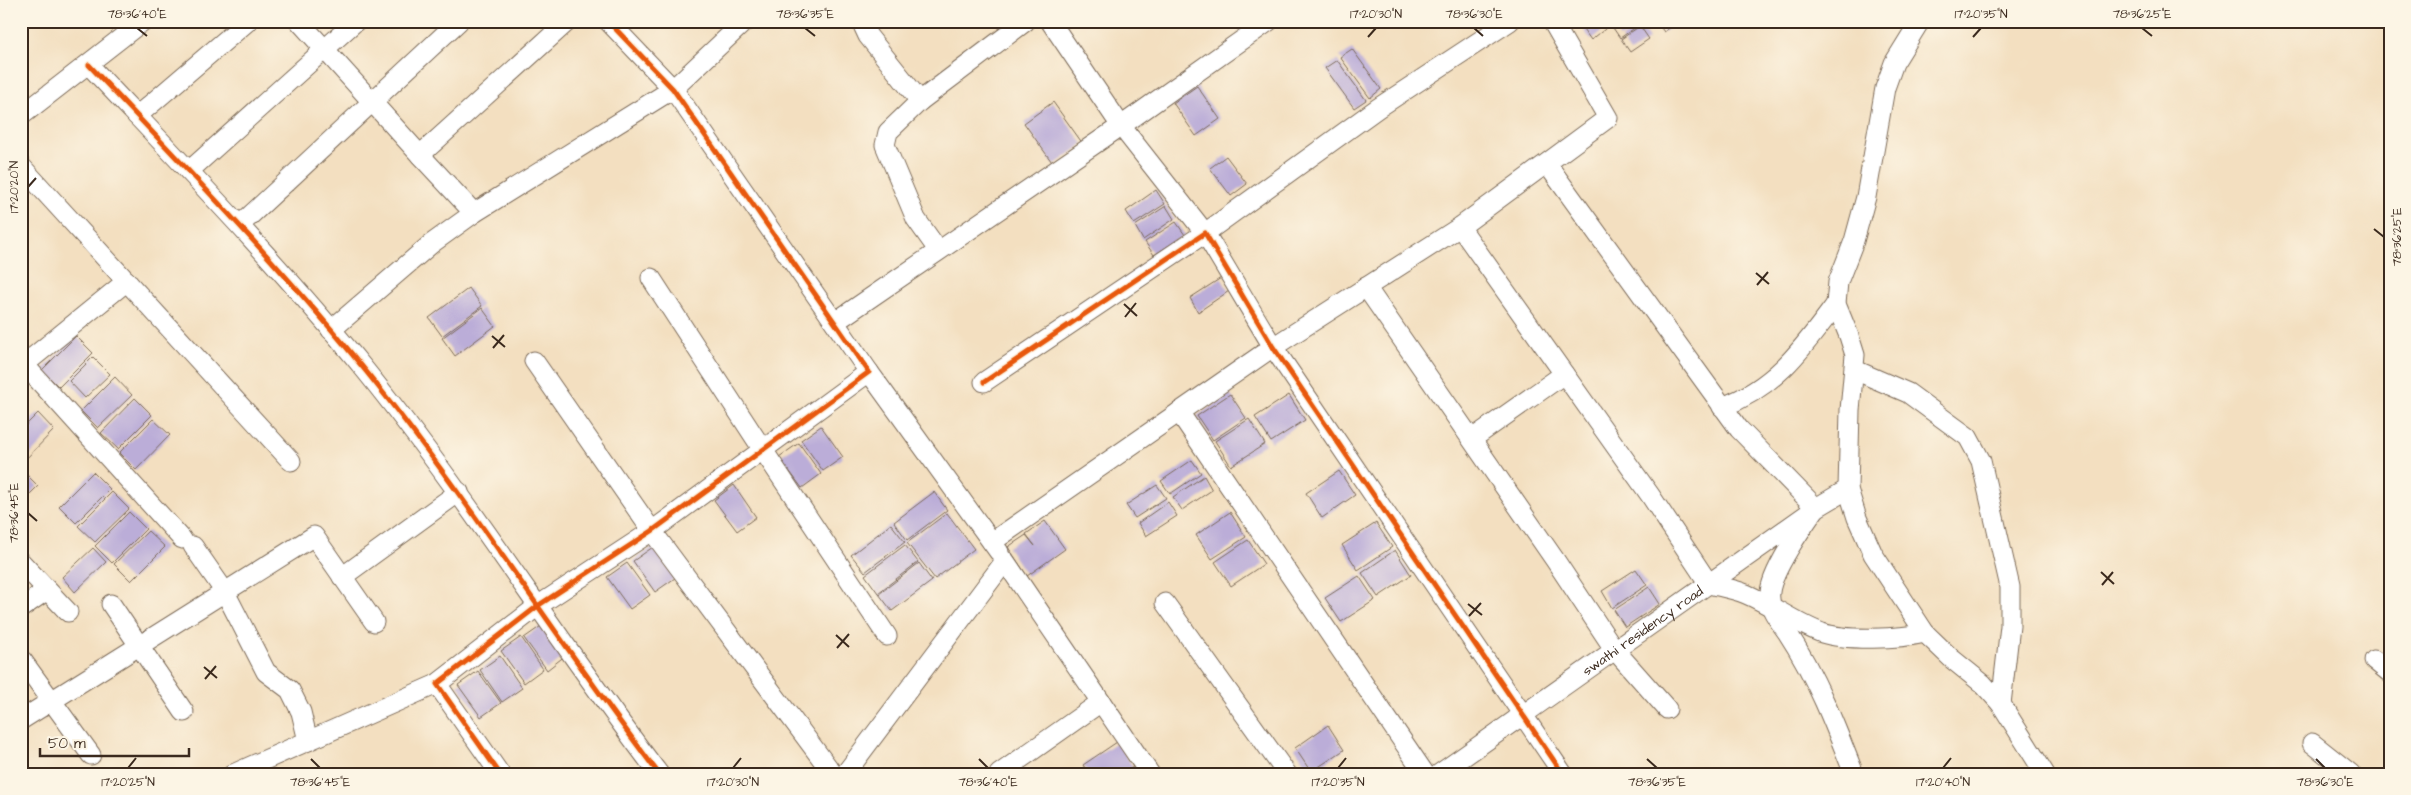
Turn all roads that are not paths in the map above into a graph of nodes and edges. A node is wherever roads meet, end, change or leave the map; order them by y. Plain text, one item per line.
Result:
1 (143, 21) edge
2 (248, 21) edge
3 (299, 21) edge
4 (356, 21) edge
5 (458, 21) edge
6 (568, 21) edge
7 (608, 21) edge
8 (745, 21) edge
9 (861, 21) edge
10 (1026, 21) edge
11 (1050, 21) edge
12 (1269, 21) edge
13 (1510, 21) edge
14 (1552, 21) edge
15 (1920, 21) edge
16 (326, 49) junction
17 (89, 65) junction
18 (673, 89) junction
19 (920, 100) junction
20 (373, 103) junction
21 (21, 116) edge
22 (137, 116) junction
23 (1121, 126) junction
24 (420, 155) junction
25 (1547, 164) junction
26 (21, 166) edge
27 (189, 171) junction
28 (474, 212) junction
29 (240, 225) junction
30 (1460, 227) junction
31 (1204, 232) junction
32 (938, 250) junction
33 (651, 278) dead end
34 (127, 281) junction
35 (1366, 287) junction
36 (1836, 304) junction
37 (834, 322) junction
38 (331, 330) junction
39 (1273, 346) junction
40 (534, 361) dead end
41 (22, 364) edge
42 (1855, 370) junction
43 (869, 372) junction
44 (1564, 374) junction
45 (984, 382) dead end
46 (1722, 406) junction
47 (1179, 412) junction
48 (1472, 439) junction
49 (763, 450) junction
50 (291, 461) dead end
51 (1848, 489) junction
52 (459, 492) junction
53 (1816, 508) junction
54 (652, 531) junction
55 (992, 542) junction
56 (1005, 561) junction
57 (21, 562) edge
58 (342, 577) junction
59 (1709, 584) junction
60 (47, 590) junction
61 (225, 592) junction
62 (1165, 603) dead end
63 (111, 604) dead end
64 (539, 606) junction
65 (1770, 607) junction
66 (21, 608) edge
67 (68, 612) dead end
68 (374, 622) dead end
69 (1925, 633) junction
70 (887, 636) dead end
71 (140, 646) junction
72 (1614, 649) junction
73 (22, 660) edge
74 (2374, 660) dead end
75 (2390, 673) edge
76 (437, 684) junction
77 (53, 701) junction
78 (1101, 702) junction
79 (2001, 704) junction
80 (1667, 709) dead end
81 (184, 712) dead end
82 (1522, 715) junction
83 (21, 720) edge
84 (308, 741) junction
85 (2312, 743) dead end
86 (91, 755) dead end
87 (238, 773) edge
88 (500, 774) edge
89 (659, 774) edge
90 (833, 774) edge
91 (845, 774) edge
92 (999, 774) edge
93 (1150, 774) edge
94 (1287, 774) edge
95 (1425, 774) edge
96 (1439, 774) edge
97 (1563, 774) edge
98 (1854, 774) edge
99 (2045, 774) edge
100 (2351, 774) edge

1 - 17 street
2 - 22 street
3 - 16 street
4 - 16 street
5 - 20 street
6 - 24 street
7 - 18 street
8 - 18 street
9 - 19 street
10 - 19 street
11 - 23 street
12 - 23 street
13 - 31 street
14 - 25 street
15 - 36 street
16 - 20 street
16 - 27 street
17 - 21 street
17 - 22 street
18 - 28 street
18 - 37 street
19 - 32 street
20 - 24 street
20 - 29 street
22 - 27 street
23 - 31 street
23 - 32 street
24 - 28 street
25 - 30 street
25 - 46 street
26 - 34 street
27 - 29 street
28 - 38 street
29 - 38 street
30 - 35 street
30 - 44 street
31 - 39 street
31 - 45 street
32 - 37 street
33 - 49 street
34 - 41 street
34 - 50 street
35 - 39 street
35 - 48 street
36 - 42 street
36 - 46 street
37 - 43 street
38 - 52 street
39 - 47 street
39 - 82 street
40 - 54 street
41 - 61 street
42 - 51 street
42 - 79 street
43 - 49 street
43 - 55 street
44 - 48 street
44 - 59 street
46 - 53 street
47 - 55 street
47 - 95 street
48 - 72 street
49 - 54 street
49 - 70 street
51 - 53 street, swathi residency road
51 - 69 street
52 - 58 street
52 - 64 street
53 - 59 street, swathi residency road
53 - 65 street
54 - 64 street
54 - 90 street
55 - 56 street
56 - 78 street
56 - 91 street
57 - 60 street
58 - 61 street
58 - 68 street
59 - 65 street
59 - 72 street, swathi residency road
60 - 66 street
60 - 67 street
61 - 71 street
61 - 84 street
62 - 94 street
63 - 71 street
64 - 76 street
64 - 89 street
65 - 69 street
65 - 98 street
69 - 79 street
71 - 77 street
71 - 81 street
72 - 80 street
72 - 82 street, swathi residency road
73 - 77 street
74 - 75 street
76 - 84 street
76 - 88 street
77 - 83 street
77 - 86 street
78 - 92 street
78 - 93 street
79 - 99 street
82 - 96 street, swathi residency road
82 - 97 street
84 - 87 street
85 - 100 street

